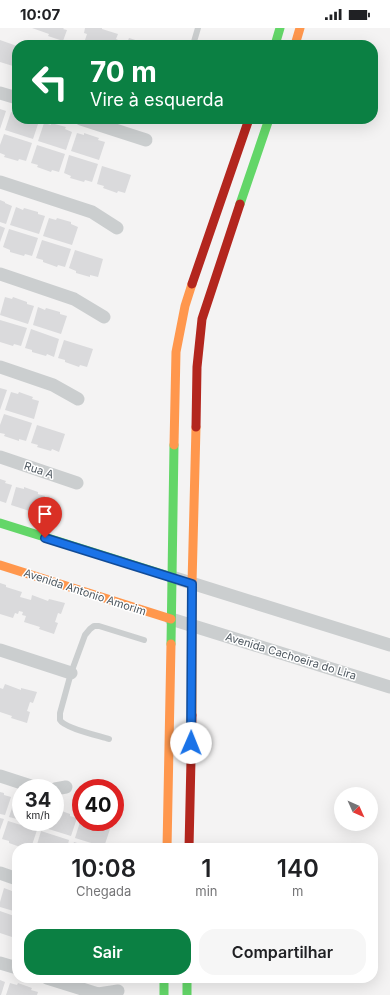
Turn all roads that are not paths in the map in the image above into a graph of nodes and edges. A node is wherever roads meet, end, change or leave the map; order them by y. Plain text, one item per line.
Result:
1 (198, 28) edge
2 (280, 28) edge
3 (300, 28) edge
4 (194, 40) edge
5 (276, 40) edge
6 (296, 40) edge
7 (0, 93) edge
8 (12, 97) edge
9 (96, 124) edge
10 (247, 124) edge
11 (267, 124) edge
12 (146, 140) dead end
13 (0, 182) edge
14 (117, 228) dead end
15 (0, 274) edge
16 (104, 317) dead end
17 (0, 367) edge
18 (78, 398) dead end
19 (0, 457) edge
20 (77, 482) dead end
21 (0, 523) edge
22 (0, 565) edge
23 (172, 577) junction
24 (192, 584) junction
25 (171, 619) junction
26 (192, 625) junction
27 (144, 640) dead end
28 (390, 645) edge
29 (0, 650) edge
30 (71, 673) junction
31 (390, 687) edge
32 (109, 739) dead end
33 (0, 776) edge
34 (12, 780) edge
35 (167, 843) edge
36 (189, 843) edge
37 (0, 873) edge
38 (12, 877) edge
39 (0, 963) edge
40 (12, 967) edge
41 (63, 983) edge
42 (164, 983) edge
43 (187, 983) edge
44 (118, 991) dead end
45 (164, 995) edge
46 (186, 995) edge

1 - 4 lane
2 - 5 street
3 - 6 street
7 - 8 street
9 - 12 street
10 - 23 street
11 - 24 street
13 - 14 street
15 - 16 street
17 - 18 street
19 - 20 street, Rua A
21 - 23 street
22 - 25 street, Avenida Antonio Amorim
23 - 24 street
23 - 25 street
24 - 26 street
24 - 28 street
25 - 26 street, Avenida Cachoeira do Lira
25 - 35 street
26 - 31 street, Avenida Cachoeira do Lira
26 - 36 street
27 - 30 lane
29 - 30 street
30 - 32 lane
33 - 34 street
37 - 38 street
39 - 40 street
41 - 44 street
42 - 45 street
43 - 46 street

